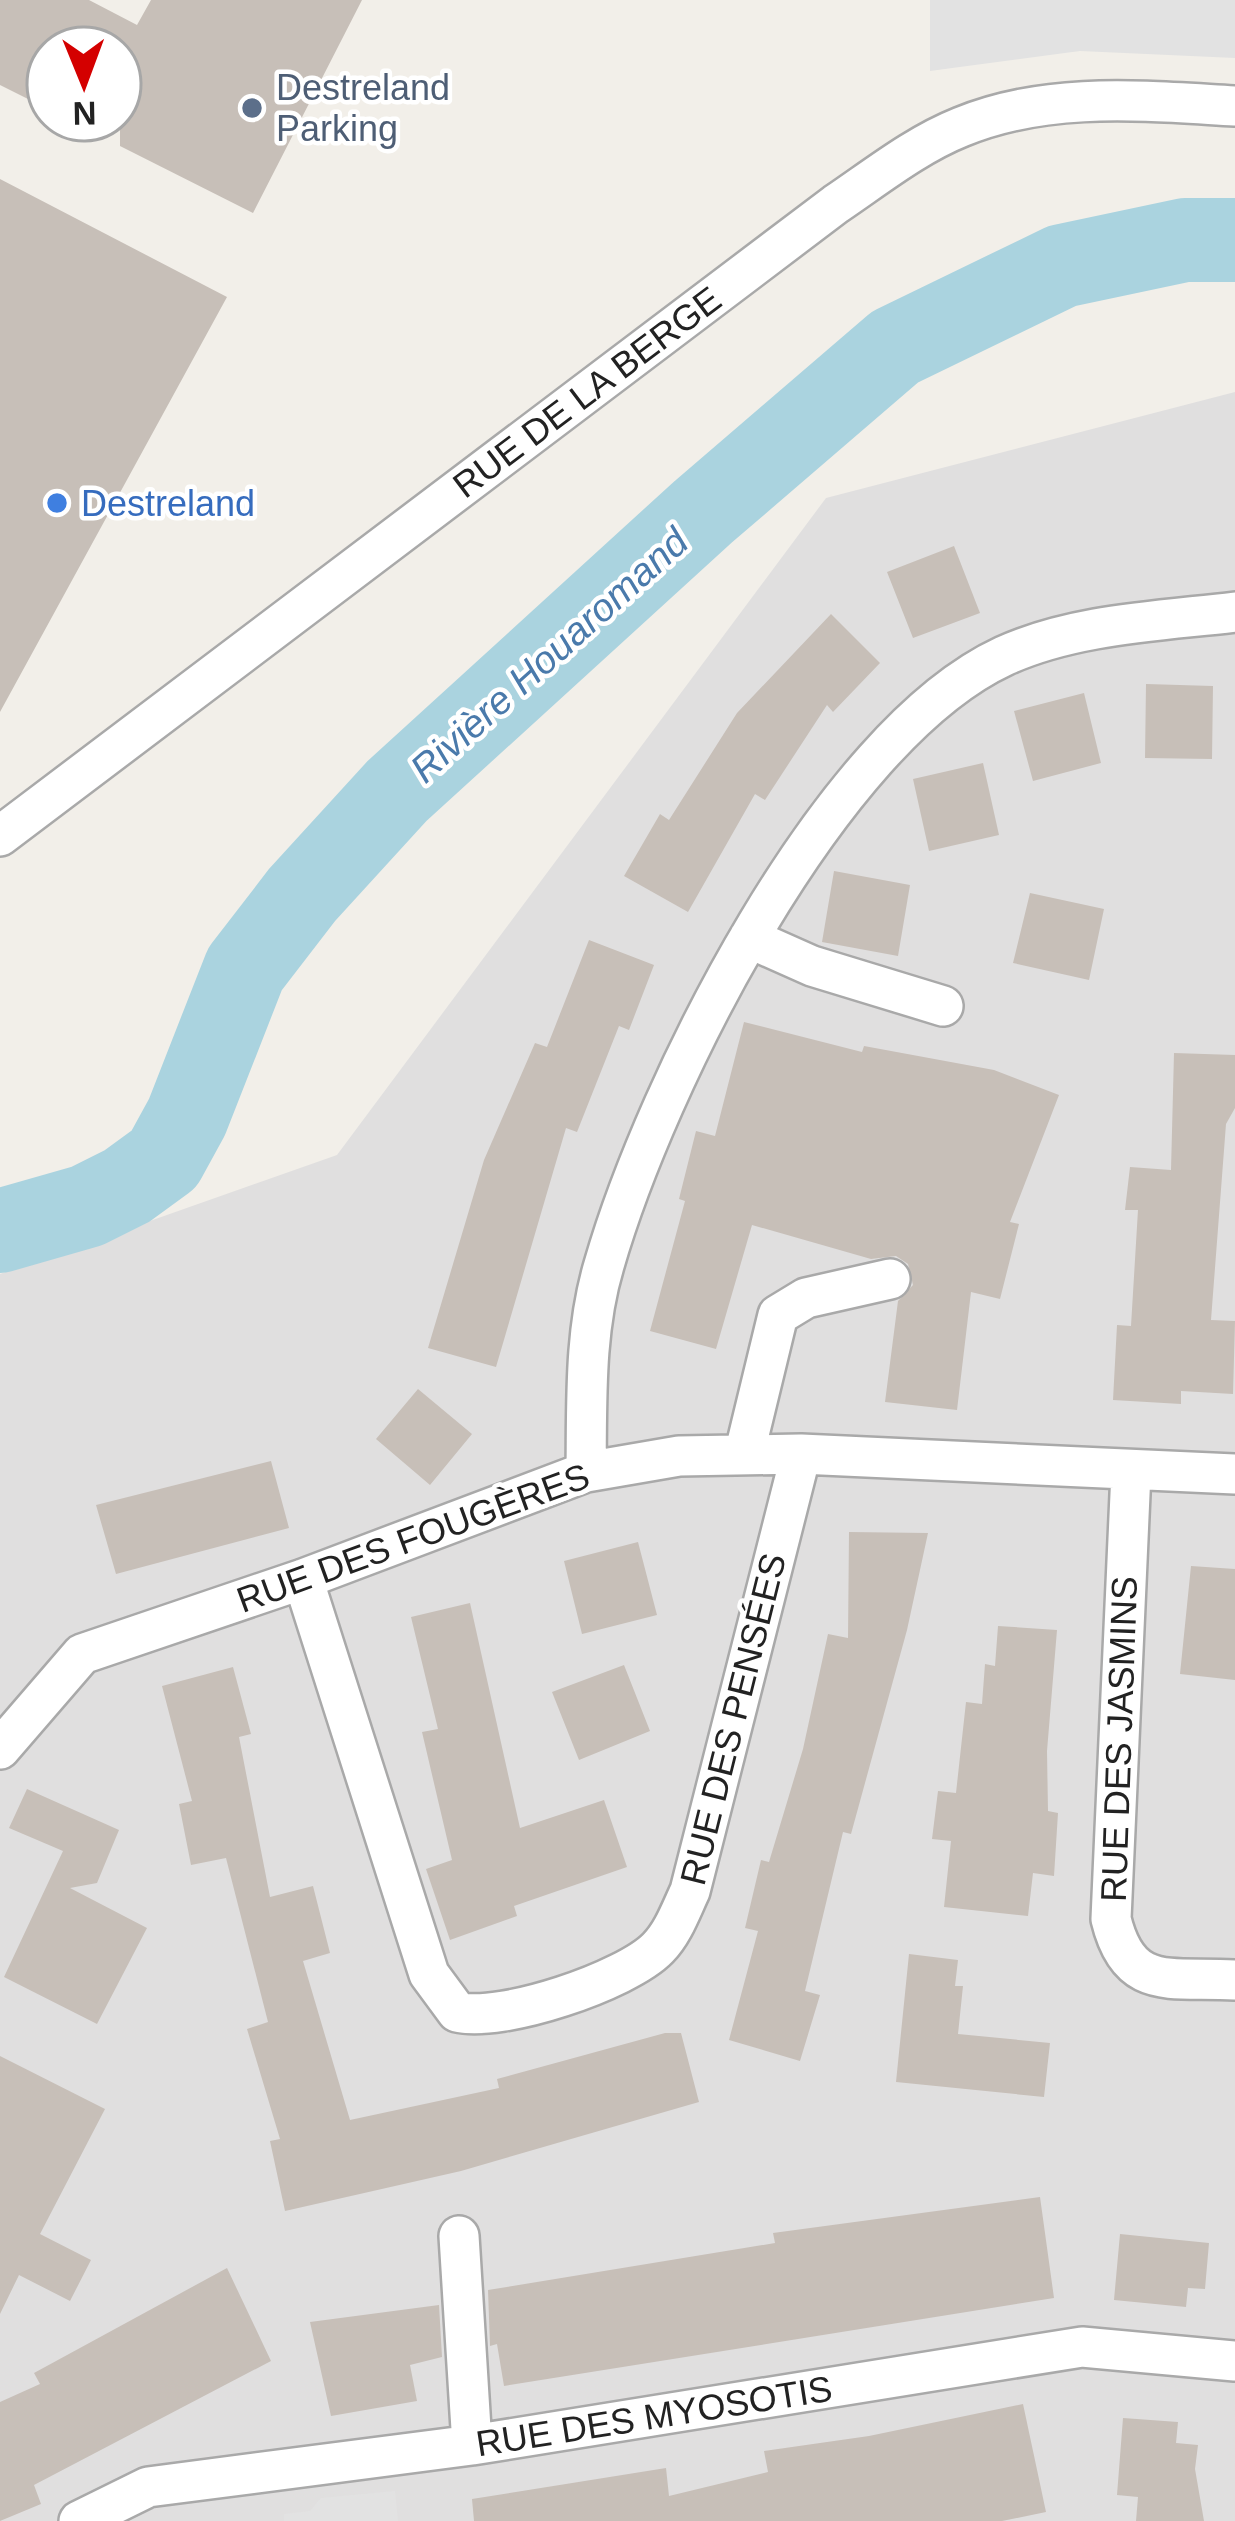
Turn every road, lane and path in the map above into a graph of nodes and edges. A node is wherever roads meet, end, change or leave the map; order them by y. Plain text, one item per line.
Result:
1 (1235, 106) edge
2 (1235, 612) edge
3 (0, 836) edge
4 (749, 938) junction
5 (943, 1006) dead end
6 (890, 1279) dead end
7 (800, 1454) junction
8 (744, 1455) junction
9 (586, 1472) junction
10 (1131, 1472) junction
11 (1235, 1474) edge
12 (303, 1579) junction
13 (0, 1749) edge
14 (1235, 1980) edge
15 (459, 2236) dead end
16 (1235, 2360) edge
17 (472, 2445) junction
18 (80, 2521) edge

1 - 3 street, RUE DE LA BERGE
2 - 4 street
4 - 5 street
4 - 9 street
6 - 8 street
7 - 8 street, RUE DES FOUGÈRES
7 - 10 street, RUE DES FOUGÈRES
7 - 12 street, RUE DES PENSÉES
8 - 9 street, RUE DES FOUGÈRES
9 - 12 street, RUE DES FOUGÈRES
10 - 11 street, RUE DES FOUGÈRES
10 - 14 street, RUE DES JASMINS
12 - 13 street, RUE DES FOUGÈRES
15 - 17 street
16 - 17 street, RUE DES MYOSOTIS
17 - 18 street, RUE DES MYOSOTIS

